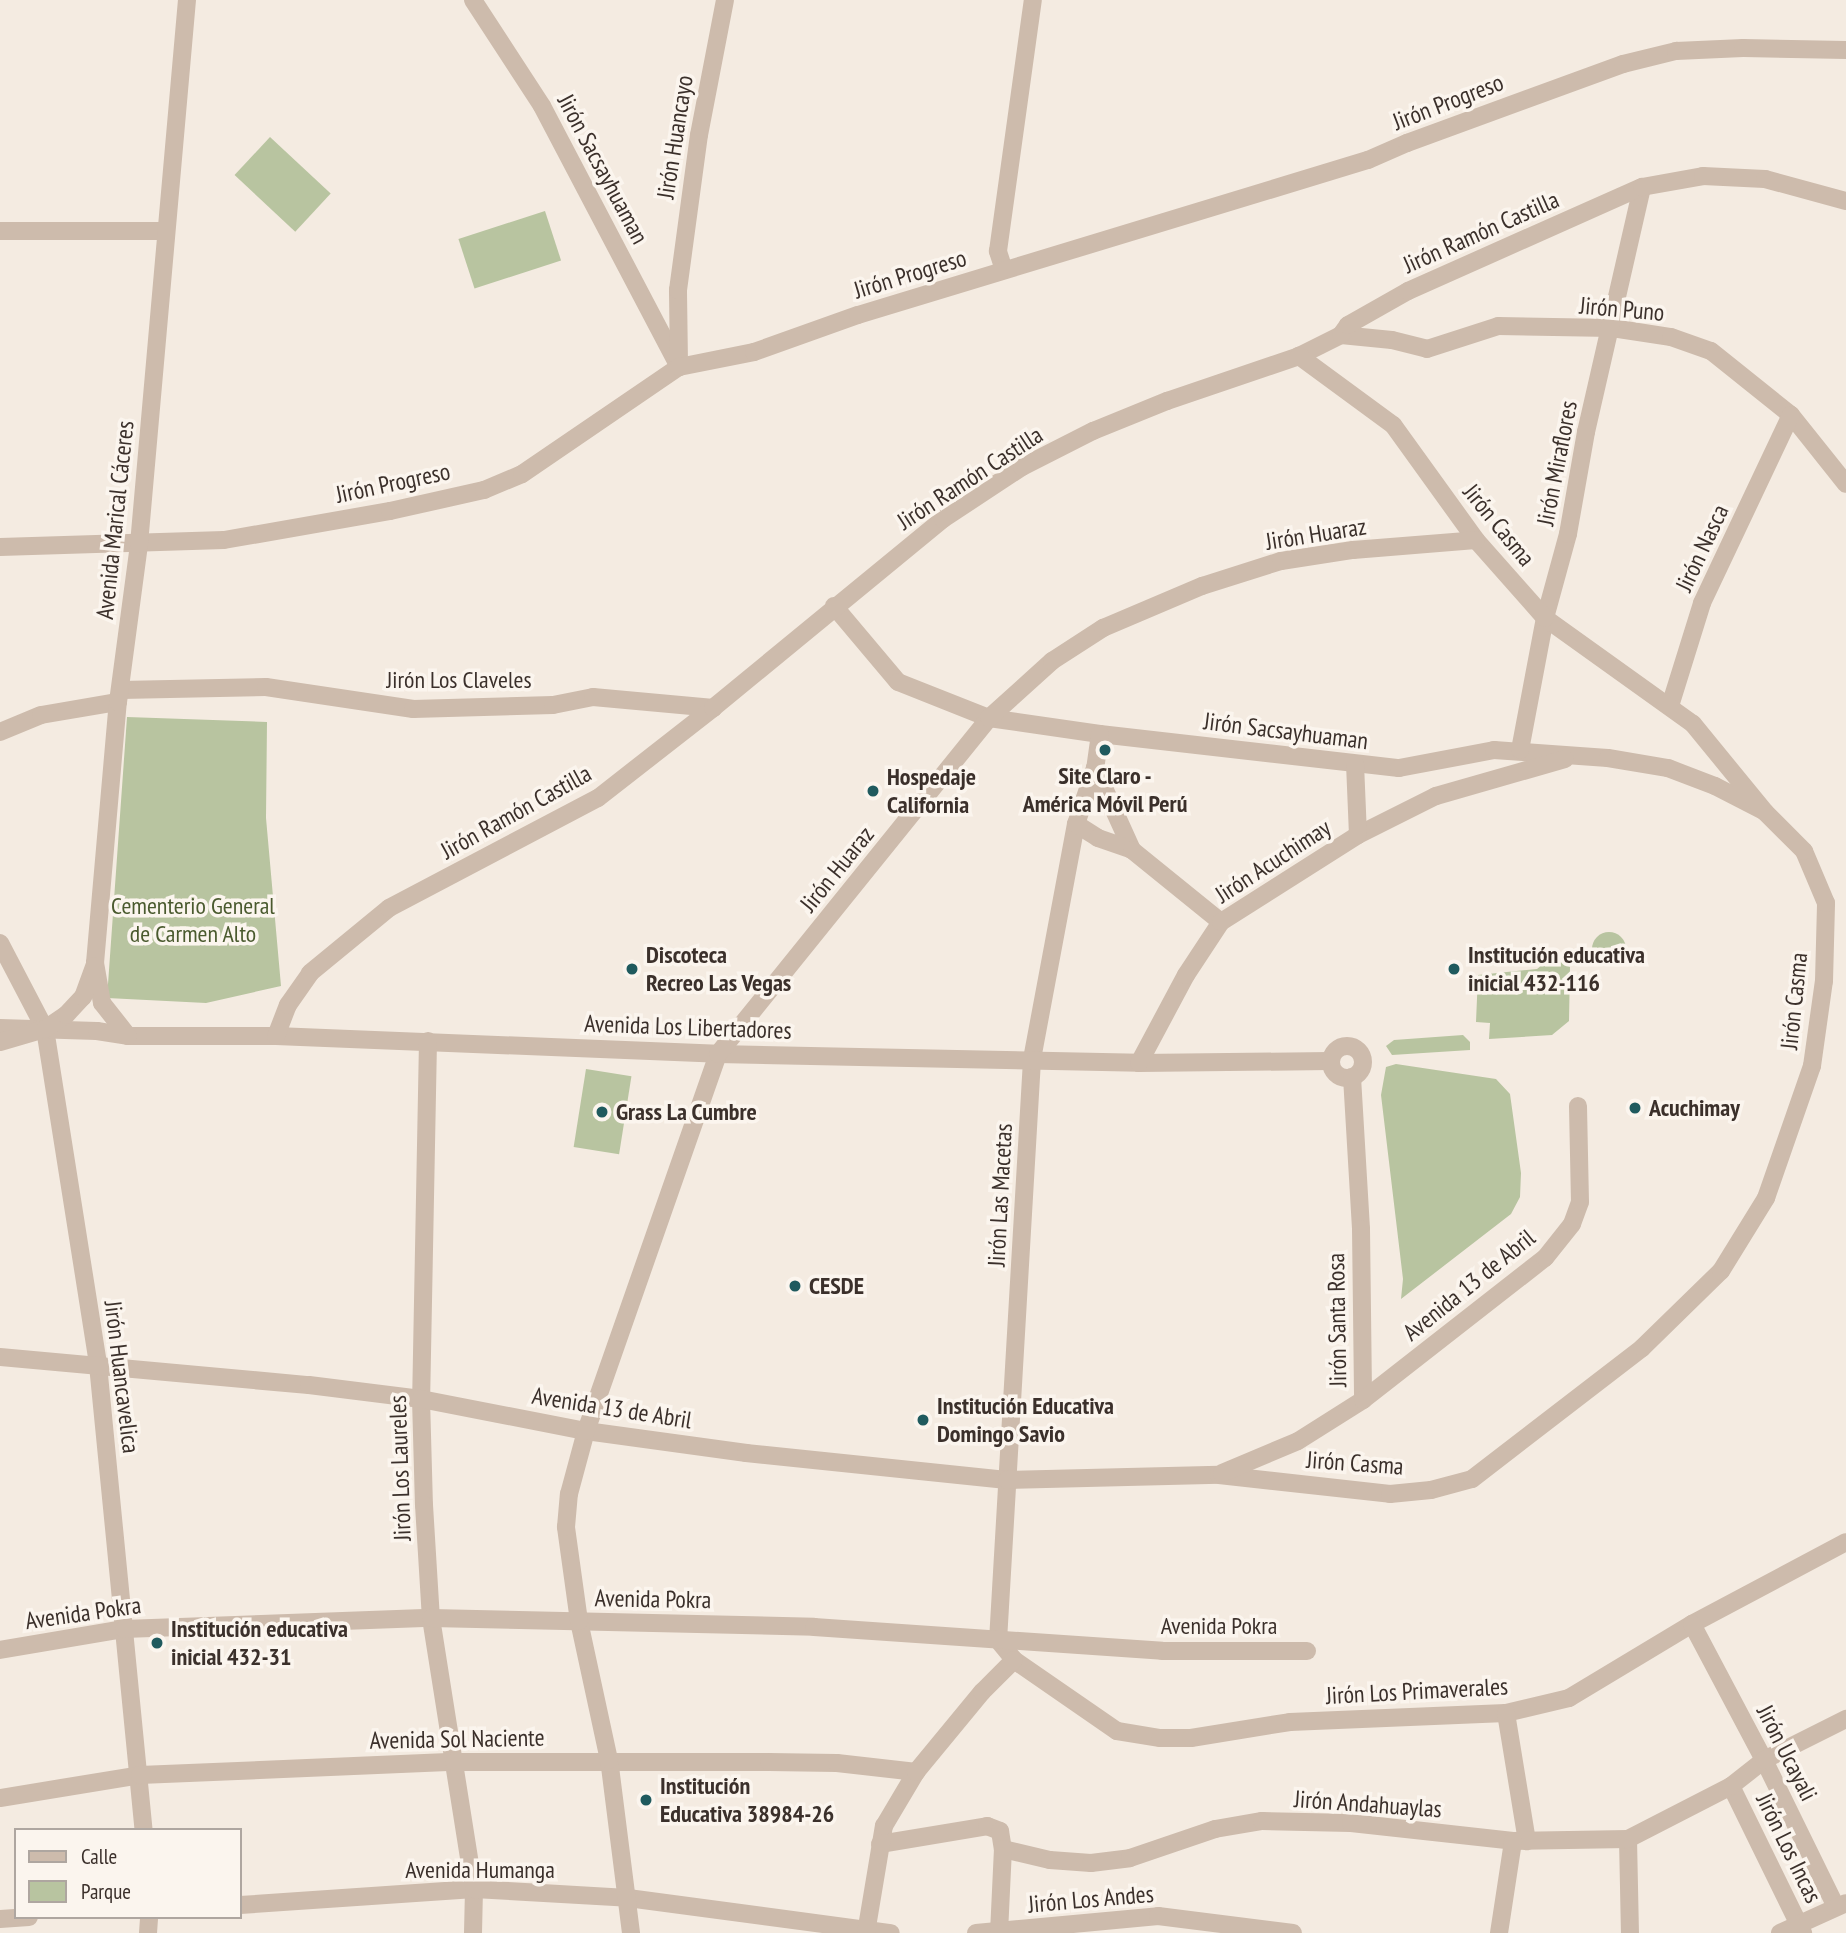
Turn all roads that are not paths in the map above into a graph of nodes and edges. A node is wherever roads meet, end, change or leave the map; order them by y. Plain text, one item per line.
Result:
1 (187, 0) edge
2 (473, 0) edge
3 (725, 0) edge
4 (1033, 0) edge
5 (1846, 50) edge
6 (1642, 187) junction
7 (1846, 201) edge
8 (0, 231) edge
9 (165, 232) junction
10 (1004, 270) junction
11 (1612, 328) junction
12 (1341, 335) junction
13 (1299, 356) junction
14 (679, 367) junction
15 (1791, 415) junction
16 (1846, 484) edge
17 (1476, 540) junction
18 (139, 544) junction
19 (0, 547) edge
20 (834, 606) junction
21 (1545, 618) junction
22 (120, 696) junction
23 (1670, 706) junction
24 (713, 708) junction
25 (989, 718) junction
26 (0, 732) edge
27 (1100, 734) junction
28 (1520, 750) junction
29 (1572, 757) junction
30 (1355, 764) junction
31 (1095, 768) junction
32 (1765, 812) junction
33 (1076, 824) junction
34 (1359, 835) junction
35 (1132, 850) junction
36 (1222, 922) junction
37 (0, 943) edge
38 (95, 963) junction
39 (0, 1028) edge
40 (45, 1029) junction
41 (128, 1036) junction
42 (276, 1036) junction
43 (428, 1041) junction
44 (0, 1042) edge
45 (719, 1054) junction
46 (1032, 1060) junction
47 (1331, 1061) junction
48 (1139, 1063) junction
49 (1352, 1077) junction
50 (1578, 1105) dead end
51 (0, 1357) edge
52 (98, 1365) junction
53 (421, 1399) junction
54 (1363, 1400) junction
55 (586, 1432) junction
56 (1219, 1475) junction
57 (1007, 1480) junction
58 (1846, 1542) edge
59 (431, 1618) junction
60 (579, 1622) junction
61 (1692, 1624) junction
62 (124, 1629) junction
63 (998, 1640) junction
64 (0, 1650) edge
65 (1307, 1651) dead end
66 (1014, 1660) junction
67 (1506, 1713) junction
68 (1846, 1719) edge
69 (609, 1760) junction
70 (1764, 1760) junction
71 (454, 1762) junction
72 (916, 1772) junction
73 (140, 1775) junction
74 (1731, 1786) junction
75 (0, 1798) edge
76 (144, 1828) edge
77 (1628, 1839) junction
78 (1520, 1841) junction
79 (880, 1844) junction
80 (1003, 1849) junction
81 (474, 1889) junction
82 (628, 1898) junction
83 (1841, 1904) edge
84 (242, 1905) edge
85 (768, 1925) edge
86 (1098, 1928) edge
87 (1231, 1929) edge
88 (1801, 1929) edge
89 (866, 1932) edge
90 (999, 1932) edge
91 (473, 1933) edge
92 (631, 1933) edge
93 (891, 1933) edge
94 (976, 1933) edge
95 (1293, 1933) edge
96 (1499, 1933) edge
97 (1630, 1933) edge
98 (1780, 1933) edge

1 - 9 street, Avenida Marical Cáceres
2 - 14 street, Jirón Sacsayhuaman
3 - 14 street, Jirón Huancayo
4 - 10 street
5 - 10 street, Jirón Progreso
6 - 7 street, Jirón Ramón Castilla
6 - 11 street, Jirón Miraflores
6 - 12 street, Jirón Ramón Castilla
8 - 9 street
9 - 18 street, Avenida Marical Cáceres
10 - 14 street, Jirón Progreso
11 - 12 street, Jirón Puno
11 - 15 street, Jirón Puno
11 - 21 street, Jirón Miraflores
12 - 13 street, Jirón Ramón Castilla
13 - 17 street, Jirón Casma
13 - 20 street, Jirón Ramón Castilla
14 - 18 street, Jirón Progreso
15 - 16 street, Jirón Puno
15 - 23 street, Jirón Nasca
17 - 21 street, Jirón Casma
17 - 25 street, Jirón Huaraz
18 - 19 street, Jirón Progreso
18 - 22 street, Avenida Marical Cáceres
20 - 24 street, Jirón Ramón Castilla
20 - 25 street, Jirón Sacsayhuaman
21 - 23 street, Jirón Casma
21 - 28 street, Jirón Miraflores
22 - 24 street, Jirón Los Claveles
22 - 26 street
22 - 38 street, Avenida Marical Cáceres
23 - 32 street, Jirón Casma
24 - 42 street, Jirón Ramón Castilla
25 - 27 street, Jirón Sacsayhuaman
25 - 45 street, Jirón Huaraz
27 - 30 street, Jirón Sacsayhuaman
27 - 31 street, Jirón Las Macetas
28 - 29 street, Jirón Sacsayhuaman
28 - 30 street, Jirón Sacsayhuaman
29 - 32 street, Jirón Sacsayhuaman
29 - 34 street
30 - 34 street, Jirón Acuchimay
31 - 33 street, Jirón Las Macetas
31 - 35 street
32 - 56 street, Jirón Casma
33 - 35 street
33 - 46 street, Jirón Las Macetas
34 - 36 street, Jirón Acuchimay
35 - 36 street
36 - 48 street, Jirón Acuchimay
37 - 40 street, Jirón Huancavelica
38 - 40 street
38 - 41 street, Avenida Marical Cáceres
39 - 40 street, Avenida Los Libertadores
40 - 41 street, Avenida Los Libertadores
40 - 44 street, Avenida Los Libertadores
40 - 52 street, Jirón Huancavelica
41 - 42 street, Avenida Los Libertadores
42 - 43 street, Avenida Los Libertadores
43 - 45 street, Avenida Los Libertadores
43 - 53 street, Jirón Los Laureles
45 - 46 street, Avenida Los Libertadores
45 - 55 street, Jirón Huaraz
46 - 48 street, Avenida Los Libertadores
46 - 57 street, Jirón Las Macetas
47 - 48 street, Avenida Los Libertadores
47 - 49 street
47 - 49 street
49 - 54 street, Jirón Santa Rosa
50 - 54 street, Avenida 13 de Abril
51 - 52 street, Avenida 13 de Abril
52 - 53 street, Avenida 13 de Abril
52 - 62 street, Jirón Huancavelica
53 - 55 street, Avenida 13 de Abril
53 - 59 street, Jirón Los Laureles
54 - 56 street, Jirón Santa Rosa
55 - 57 street, Avenida 13 de Abril
55 - 60 street, Jirón Huaraz
56 - 57 street, Avenida 13 de Abril
57 - 63 street, Jirón Las Macetas
58 - 61 street, Jirón Los Primaverales
59 - 60 street, Avenida Pokra
59 - 62 street, Avenida Pokra
59 - 71 street, Jirón Los Laureles
60 - 63 street, Avenida Pokra
60 - 69 street, Jirón Huaraz
61 - 67 street, Jirón Los Primaverales
61 - 70 street, Jirón Ucayali
62 - 64 street, Avenida Pokra
62 - 73 street, Jirón Huancavelica
63 - 65 street, Avenida Pokra
63 - 66 street
66 - 67 street, Jirón Los Primaverales
66 - 72 street
67 - 78 street
68 - 70 street, Jirón Andahuaylas
69 - 71 street, Avenida Sol Naciente
69 - 72 street, Avenida Sol Naciente
69 - 82 street, Jirón Huaraz
70 - 74 street, Jirón Andahuaylas
70 - 83 street, Jirón Ucayali
71 - 73 street, Avenida Sol Naciente
71 - 81 street, Jirón Los Laureles
72 - 79 street
73 - 75 street, Avenida Sol Naciente
73 - 76 street, Jirón Huancavelica
74 - 77 street, Jirón Andahuaylas
74 - 88 street, Jirón Los Incas
77 - 78 street, Jirón Andahuaylas
77 - 97 street
78 - 80 street, Jirón Andahuaylas
78 - 96 street
79 - 80 street
79 - 89 street
80 - 90 street
81 - 82 street, Avenida Humanga
81 - 84 street, Avenida Humanga
81 - 91 street, Jirón Los Laureles
82 - 85 street, Avenida Humanga
82 - 92 street, Jirón Huaraz
83 - 88 street
85 - 89 street
86 - 87 street, Jirón Los Andes
86 - 90 street, Jirón Los Andes
87 - 95 street, Jirón Los Andes
88 - 98 street
89 - 93 street
90 - 94 street, Jirón Los Andes

